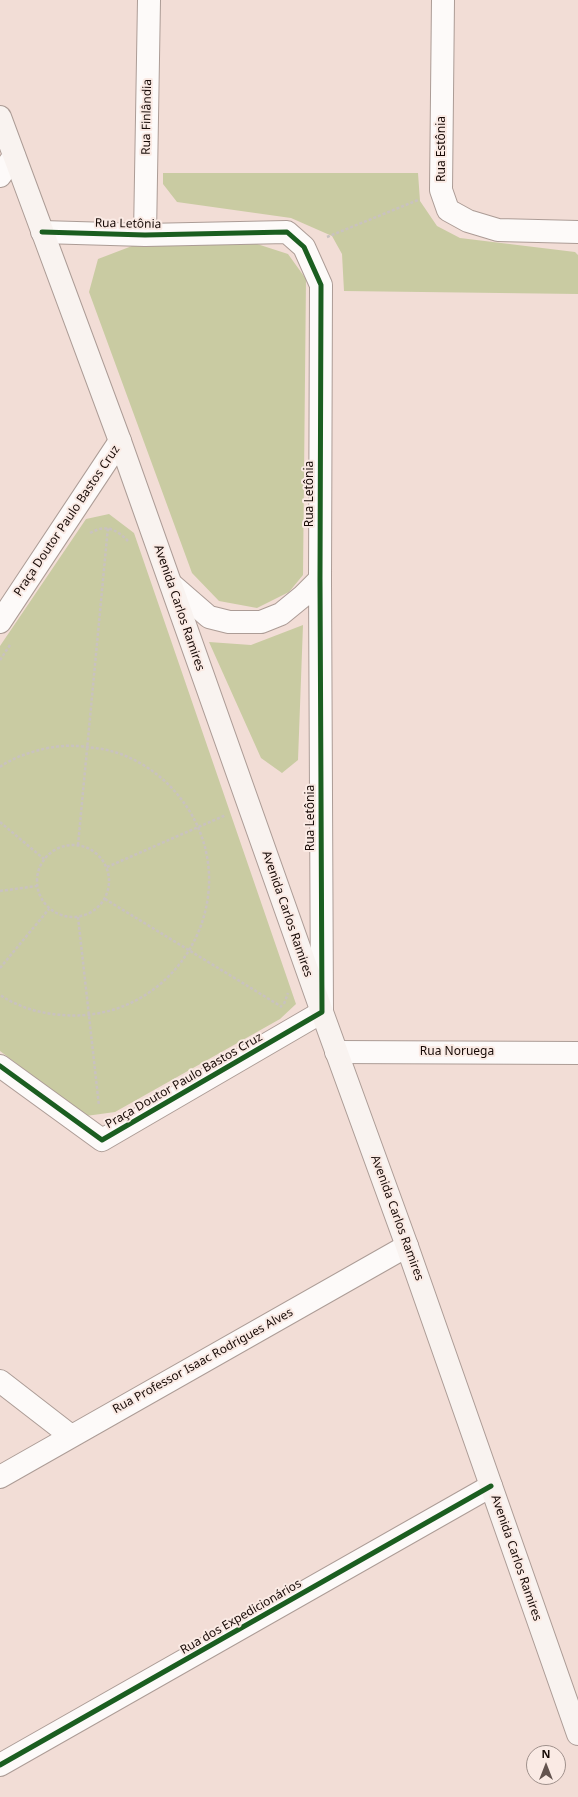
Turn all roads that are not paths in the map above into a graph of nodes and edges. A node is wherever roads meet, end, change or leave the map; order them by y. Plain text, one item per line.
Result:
1 (149, 0) edge
2 (443, 0) edge
3 (0, 117) edge
4 (14, 156) junction
5 (0, 176) edge
6 (42, 232) junction
7 (578, 232) edge
8 (145, 235) junction
9 (120, 441) junction
10 (320, 579) junction
11 (171, 584) junction
12 (0, 622) edge
13 (322, 1012) junction
14 (336, 1052) junction
15 (578, 1053) edge
16 (0, 1066) edge
17 (407, 1246) junction
18 (0, 1381) edge
19 (71, 1436) junction
20 (0, 1477) edge
21 (491, 1486) junction
22 (578, 1734) edge
23 (0, 1764) edge

1 - 8 street, Rua Finlândia
2 - 7 street, Rua Estônia
3 - 4 main road, Avenida Carlos Ramires
4 - 5 street
4 - 6 main road, Avenida Carlos Ramires
6 - 8 street, Rua Letônia
6 - 9 main road, Avenida Carlos Ramires
8 - 10 street, Rua Letônia
9 - 11 main road, Avenida Carlos Ramires
9 - 12 street, Praça Doutor Paulo Bastos Cruz
10 - 11 street
10 - 13 street, Rua Letônia
11 - 13 main road, Avenida Carlos Ramires
13 - 14 main road, Avenida Carlos Ramires
13 - 16 street, Praça Doutor Paulo Bastos Cruz
14 - 15 street, Rua Noruega
14 - 17 main road, Avenida Carlos Ramires
17 - 19 street, Rua Professor Isaac Rodrigues Alves
17 - 21 main road, Avenida Carlos Ramires
18 - 19 street
19 - 20 street, Rua Professor Isaac Rodrigues Alves
21 - 22 main road, Avenida Carlos Ramires
21 - 23 street, Rua dos Expedicionários

